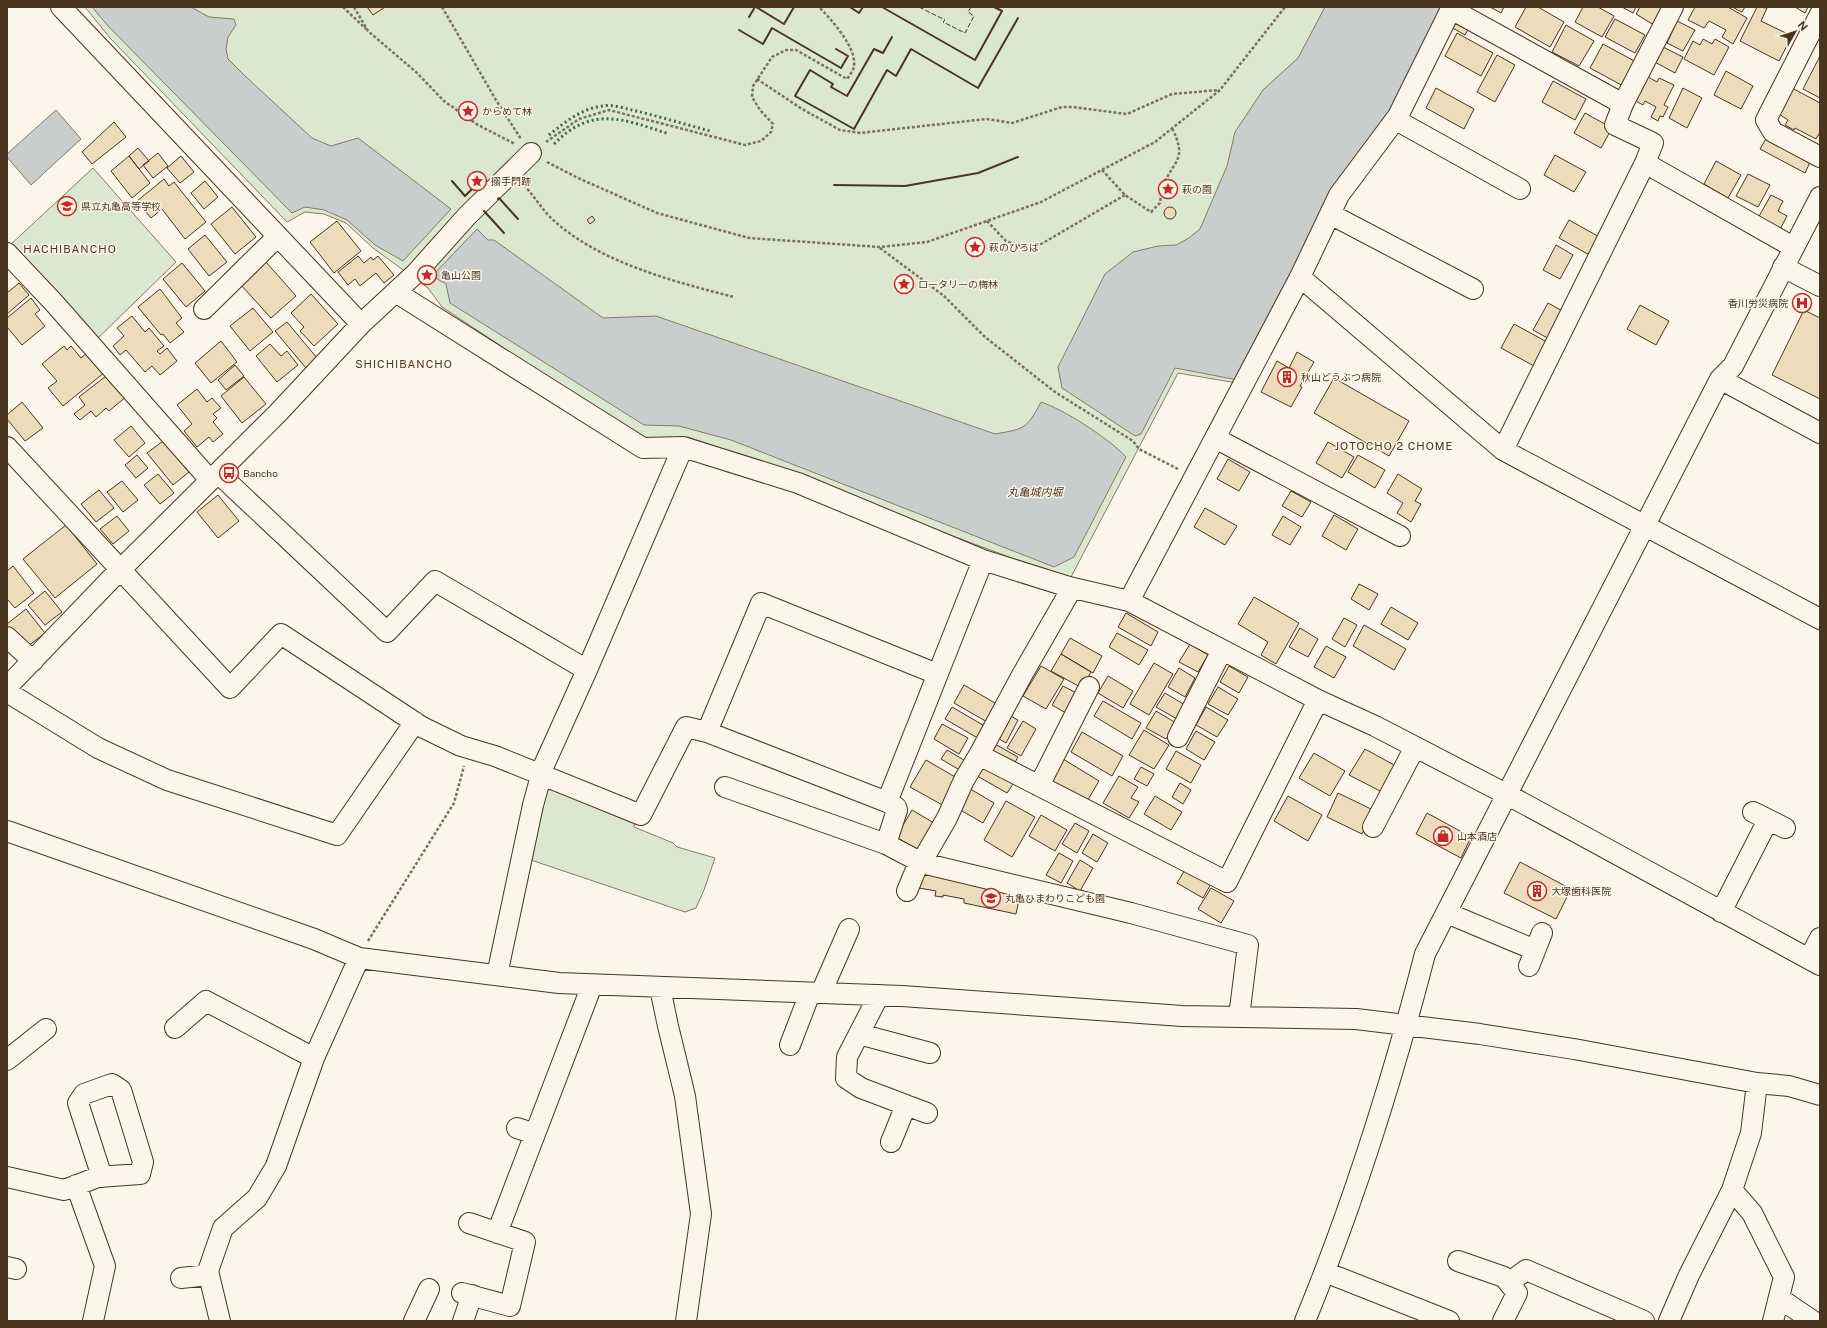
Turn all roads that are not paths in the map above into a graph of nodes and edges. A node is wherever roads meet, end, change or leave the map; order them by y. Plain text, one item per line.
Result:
1 (61, 7) edge
2 (1673, 7) edge
3 (1451, 8) edge
4 (1820, 14) edge
5 (1623, 104) junction
6 (1396, 120) junction
7 (530, 153) road end
8 (1820, 157) edge
9 (1645, 163) junction
10 (1520, 189) dead end
11 (1820, 197) edge
12 (1330, 214) junction
13 (278, 236) junction
14 (1793, 247) junction
15 (7, 253) edge
16 (1783, 267) junction
17 (1300, 277) junction
18 (1820, 286) edge
19 (1473, 289) dead end
20 (397, 293) junction
21 (204, 309) dead end
22 (361, 324) junction
23 (1720, 379) junction
24 (1820, 433) edge
25 (1214, 438) junction
26 (7, 447) edge
27 (683, 447) junction
28 (1503, 450) junction
29 (214, 477) junction
30 (1645, 525) junction
31 (1400, 536) dead end
32 (984, 560) junction
33 (120, 570) junction
34 (1072, 588) junction
35 (1129, 601) junction
36 (1820, 620) edge
37 (7, 637) edge
38 (1222, 650) junction
39 (33, 661) junction
40 (588, 670) junction
41 (937, 674) junction
42 (7, 687) edge
43 (1090, 687) dead end
44 (7, 692) edge
45 (1318, 700) junction
46 (415, 722) junction
47 (707, 732) junction
48 (1178, 737) dead end
49 (1415, 746) junction
50 (979, 755) junction
51 (541, 776) junction
52 (1039, 786) junction
53 (725, 787) dead end
54 (1508, 795) junction
55 (887, 802) junction
56 (1769, 820) dead end
57 (1373, 827) dead end
58 (7, 830) edge
59 (886, 844) junction
60 (920, 862) junction
61 (907, 891) dead end
62 (1721, 912) junction
63 (1447, 913) junction
64 (849, 929) dead end
65 (1820, 938) edge
66 (1536, 950) dead end
67 (359, 958) junction
68 (1815, 962) edge
69 (497, 975) junction
70 (592, 985) junction
71 (660, 988) junction
72 (816, 993) junction
73 (879, 995) junction
74 (1239, 1017) junction
75 (1407, 1025) junction
76 (175, 1028) dead end
77 (46, 1029) dead end
78 (859, 1034) junction
79 (790, 1045) dead end
80 (930, 1053) dead end
81 (314, 1058) junction
82 (7, 1060) edge
83 (1757, 1083) junction
84 (1820, 1095) edge
85 (906, 1105) junction
86 (927, 1113) dead end
87 (891, 1142) dead end
88 (7, 1177) edge
89 (102, 1177) junction
90 (76, 1185) junction
91 (1732, 1190) junction
92 (469, 1224) dead end
93 (497, 1233) junction
94 (1458, 1261) dead end
95 (1325, 1272) junction
96 (209, 1275) junction
97 (181, 1278) dead end
98 (1509, 1283) junction
99 (429, 1290) dead end
100 (1779, 1298) junction
101 (509, 1314) edge
102 (93, 1321) edge
103 (220, 1321) edge
104 (414, 1321) edge
105 (463, 1321) edge
106 (686, 1321) edge
107 (1305, 1321) edge
108 (1449, 1321) edge
109 (1503, 1321) edge
110 (1644, 1321) edge
111 (1669, 1321) edge
112 (1773, 1321) edge
113 (1813, 1321) edge

1 - 13 street
2 - 5 street
3 - 5 street
3 - 6 street
4 - 8 street
5 - 9 street
6 - 10 street
6 - 12 street
7 - 20 street
9 - 14 street
9 - 28 street
11 - 14 street
12 - 17 street
12 - 19 street
13 - 21 street
13 - 22 street
14 - 16 street
15 - 29 street
16 - 18 street
16 - 23 street
17 - 25 street
17 - 28 street
20 - 22 street
20 - 27 street
22 - 29 street
23 - 24 street
23 - 30 street
25 - 31 street
25 - 35 street
26 - 33 street
27 - 32 street
27 - 40 street
28 - 30 street
29 - 33 street
29 - 40 street
30 - 36 street
30 - 54 street
32 - 34 street
32 - 41 street
33 - 39 street
33 - 46 street
34 - 35 street
34 - 50 street
35 - 38 street
37 - 39 street
38 - 45 street
38 - 48 street
39 - 42 street
40 - 51 street
41 - 47 street
41 - 55 street
43 - 52 street
44 - 46 street
45 - 49 street
45 - 52 street
46 - 51 street
47 - 51 street
47 - 55 street
49 - 54 street
49 - 57 street
50 - 52 street
50 - 60 street
51 - 69 street
53 - 59 street
54 - 62 street
54 - 63 street
55 - 59 street
56 - 62 street
58 - 67 street
59 - 60 street
60 - 61 street
60 - 74 street
62 - 68 street
63 - 66 street
63 - 75 street
64 - 72 street
65 - 68 street
67 - 69 street
67 - 81 street
69 - 70 street
70 - 71 street
70 - 93 street
71 - 72 street
71 - 106 street
72 - 73 street
72 - 79 street
73 - 74 street
73 - 78 street
74 - 75 street
75 - 83 street
75 - 95 street
76 - 81 street
77 - 82 street
78 - 80 street
78 - 85 street
81 - 96 street
83 - 84 street
83 - 91 street
85 - 86 street
85 - 87 street
88 - 90 street
89 - 89 street
89 - 90 street
90 - 102 street
91 - 100 street
91 - 111 street
92 - 93 street
93 - 101 street
94 - 98 street
95 - 107 street
95 - 108 street
96 - 97 street
96 - 103 street
98 - 109 street
98 - 110 street
99 - 104 street
100 - 112 street
100 - 113 street
101 - 105 street

